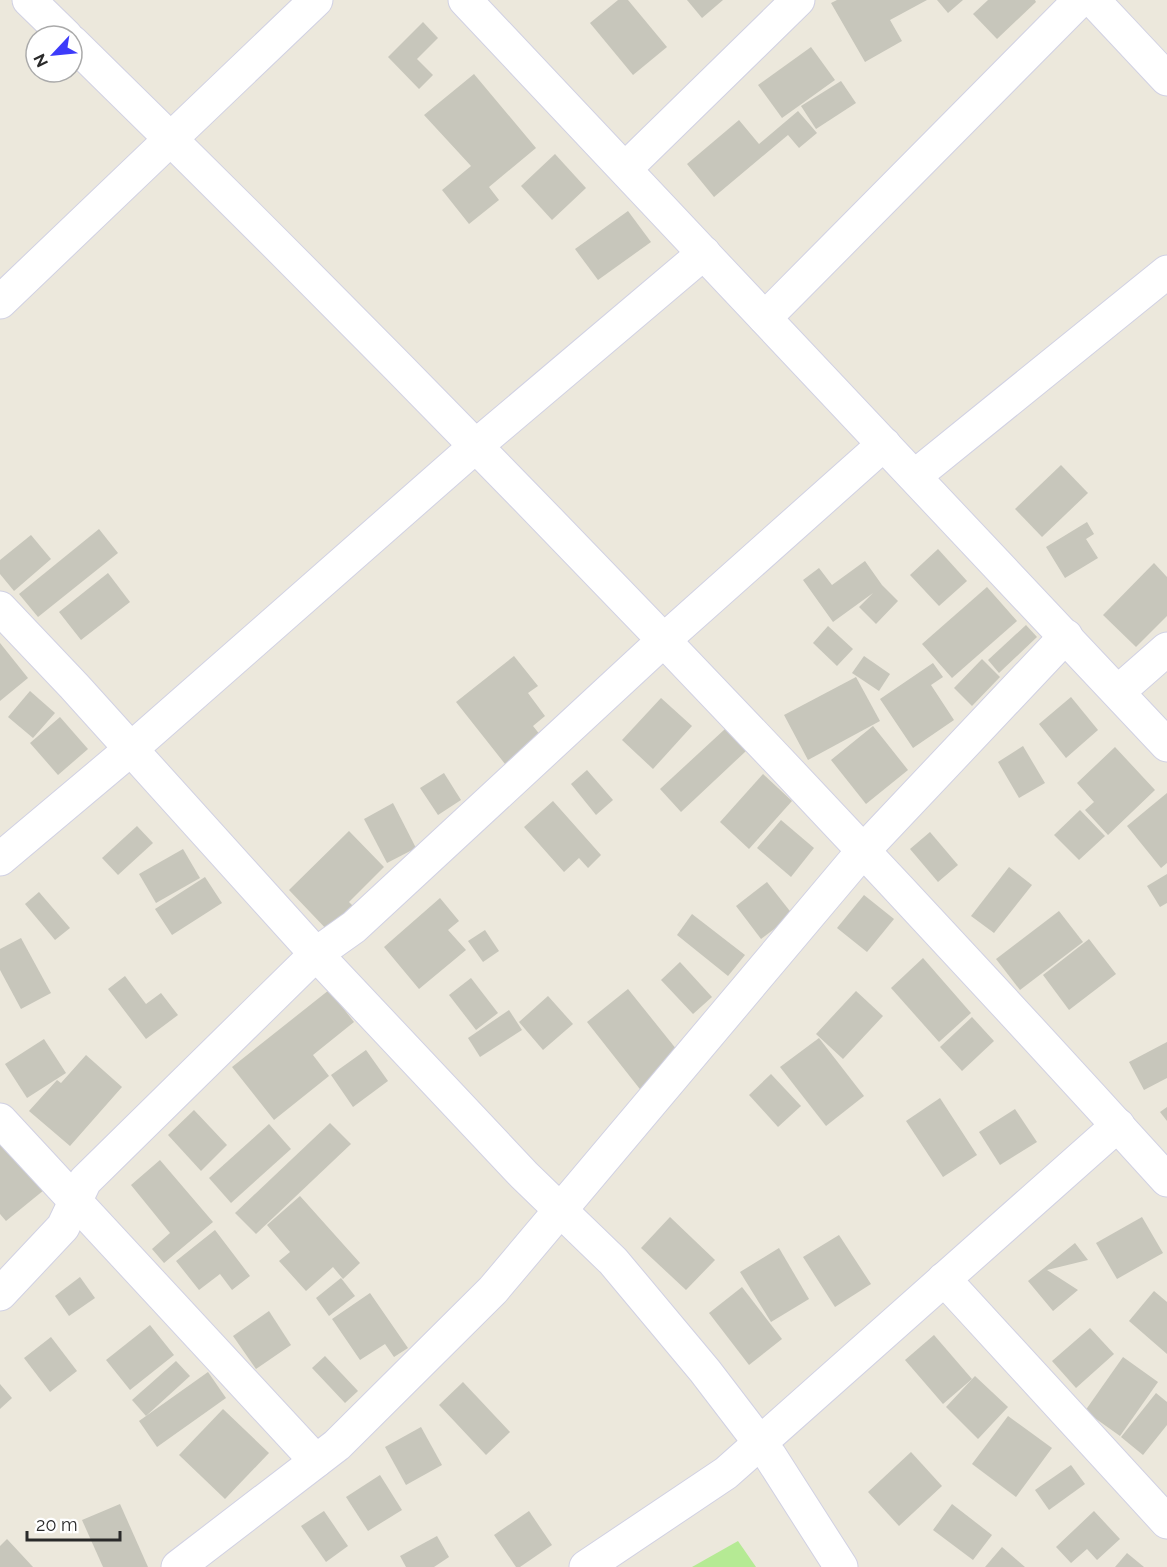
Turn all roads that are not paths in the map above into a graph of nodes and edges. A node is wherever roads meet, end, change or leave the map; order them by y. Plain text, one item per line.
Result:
1 (29, 0) edge
2 (316, 0) edge
3 (465, 0) edge
4 (798, 0) edge
5 (1080, 0) edge
6 (1093, 0) edge
7 (54, 24) edge
8 (84, 54) edge
9 (1167, 79) edge
10 (170, 138) junction
11 (624, 169) junction
12 (704, 253) junction
13 (1167, 272) edge
14 (0, 302) edge
15 (765, 318) junction
16 (884, 444) junction
17 (477, 445) junction
18 (915, 476) junction
19 (0, 608) edge
20 (1066, 636) junction
21 (664, 640) junction
22 (1167, 650) edge
23 (1118, 692) junction
24 (1167, 745) edge
25 (131, 749) junction
26 (862, 852) junction
27 (0, 859) edge
28 (316, 954) junction
29 (0, 1120) edge
30 (1118, 1125) junction
31 (1167, 1180) edge
32 (75, 1201) junction
33 (561, 1210) junction
34 (944, 1279) junction
35 (0, 1294) edge
36 (760, 1443) junction
37 (315, 1461) junction
38 (1167, 1522) edge
39 (178, 1567) edge
40 (586, 1567) edge
41 (841, 1567) edge

1 - 7 street
2 - 10 street
3 - 11 street
4 - 11 street
5 - 15 street
6 - 9 street
8 - 10 street
10 - 14 street
10 - 17 street
11 - 12 street
12 - 15 street
12 - 17 street
13 - 18 street
15 - 16 street
16 - 18 street
16 - 21 street
17 - 21 street
17 - 25 street
18 - 20 street
19 - 25 street
20 - 23 street
20 - 26 street
21 - 26 street
21 - 28 street
22 - 23 street
23 - 24 street
25 - 27 street
25 - 28 street
26 - 30 street
26 - 33 street
28 - 32 street
28 - 33 street
29 - 32 street
30 - 31 street
30 - 34 street
32 - 35 street
32 - 37 street
33 - 36 street
33 - 37 street
34 - 36 street
34 - 38 street
36 - 40 street
36 - 41 street
37 - 39 street

